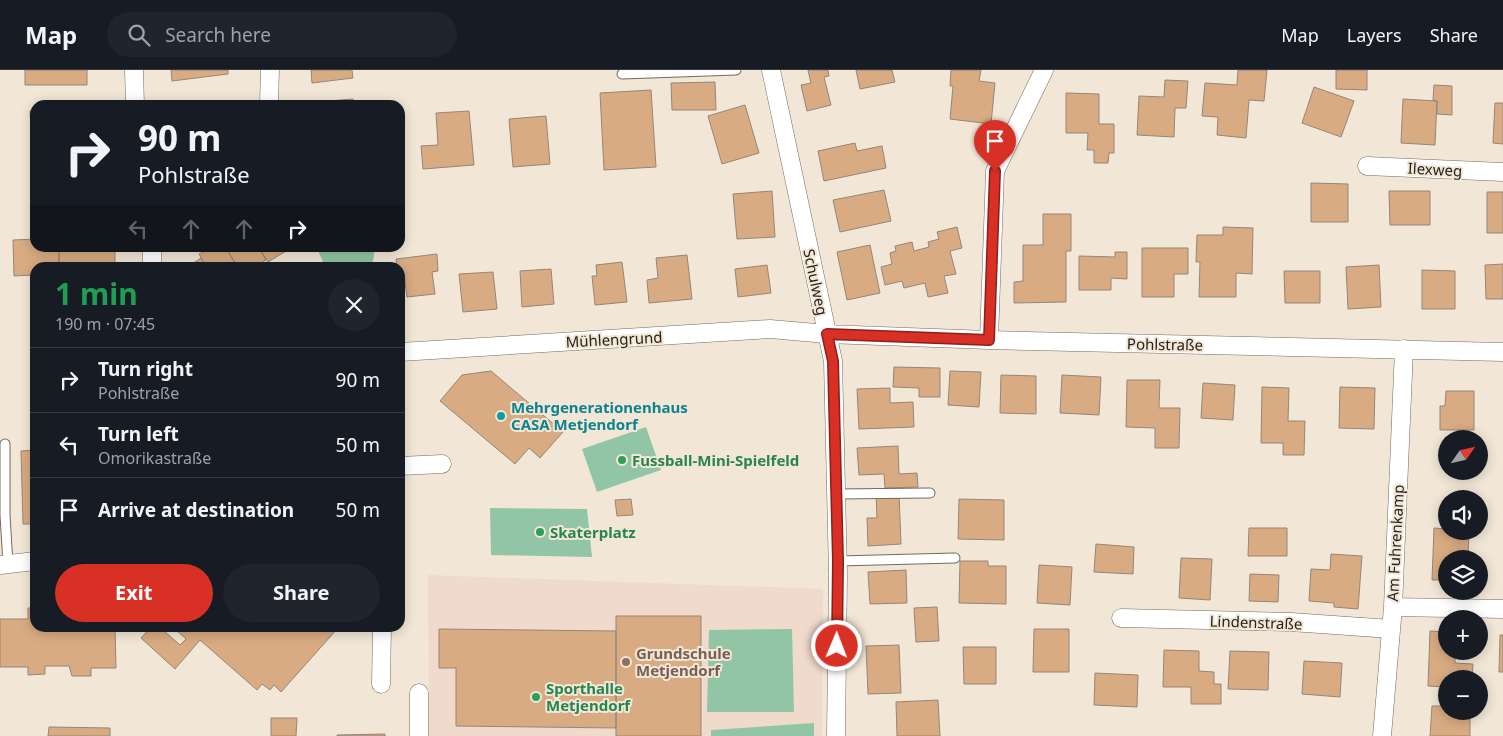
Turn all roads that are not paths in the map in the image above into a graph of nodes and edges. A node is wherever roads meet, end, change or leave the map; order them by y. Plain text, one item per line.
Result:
1 (134, 70) edge
2 (270, 70) edge
3 (736, 70) edge
4 (771, 70) edge
5 (1044, 70) edge
6 (622, 74) dead end
7 (135, 100) edge
8 (269, 100) edge
9 (1367, 166) dead end
10 (1503, 172) edge
11 (827, 334) junction
12 (989, 340) junction
13 (1404, 349) junction
14 (405, 352) edge
15 (1503, 352) edge
16 (5, 444) dead end
17 (442, 464) dead end
18 (405, 466) edge
19 (930, 493) dead end
20 (836, 494) junction
21 (955, 558) dead end
22 (838, 561) junction
23 (30, 562) edge
24 (4, 565) edge
25 (1392, 607) junction
26 (1503, 609) edge
27 (1121, 618) dead end
28 (1391, 629) junction
29 (382, 632) edge
30 (381, 684) dead end
31 (419, 693) dead end
32 (419, 736) edge
33 (836, 736) edge
34 (1382, 736) edge

1 - 7 street
2 - 8 street
3 - 6 lane
4 - 11 street, Schulweg
5 - 12 street
9 - 10 street, Ilexweg
11 - 12 street, Pohlstraße
11 - 14 street, Mühlengrund
11 - 20 street, Schulweg
12 - 13 street, Pohlstraße
13 - 15 street, Pohlstraße
13 - 25 street, Am Fuhrenkamp
16 - 24 lane
17 - 18 street
19 - 20 lane
20 - 22 street, Schulweg
21 - 22 lane
22 - 33 street, Schulweg
23 - 24 street
25 - 26 street
25 - 28 street, Am Fuhrenkamp
27 - 28 street, Lindenstraße
28 - 34 street, Am Fuhrenkamp
29 - 30 street
31 - 32 street

